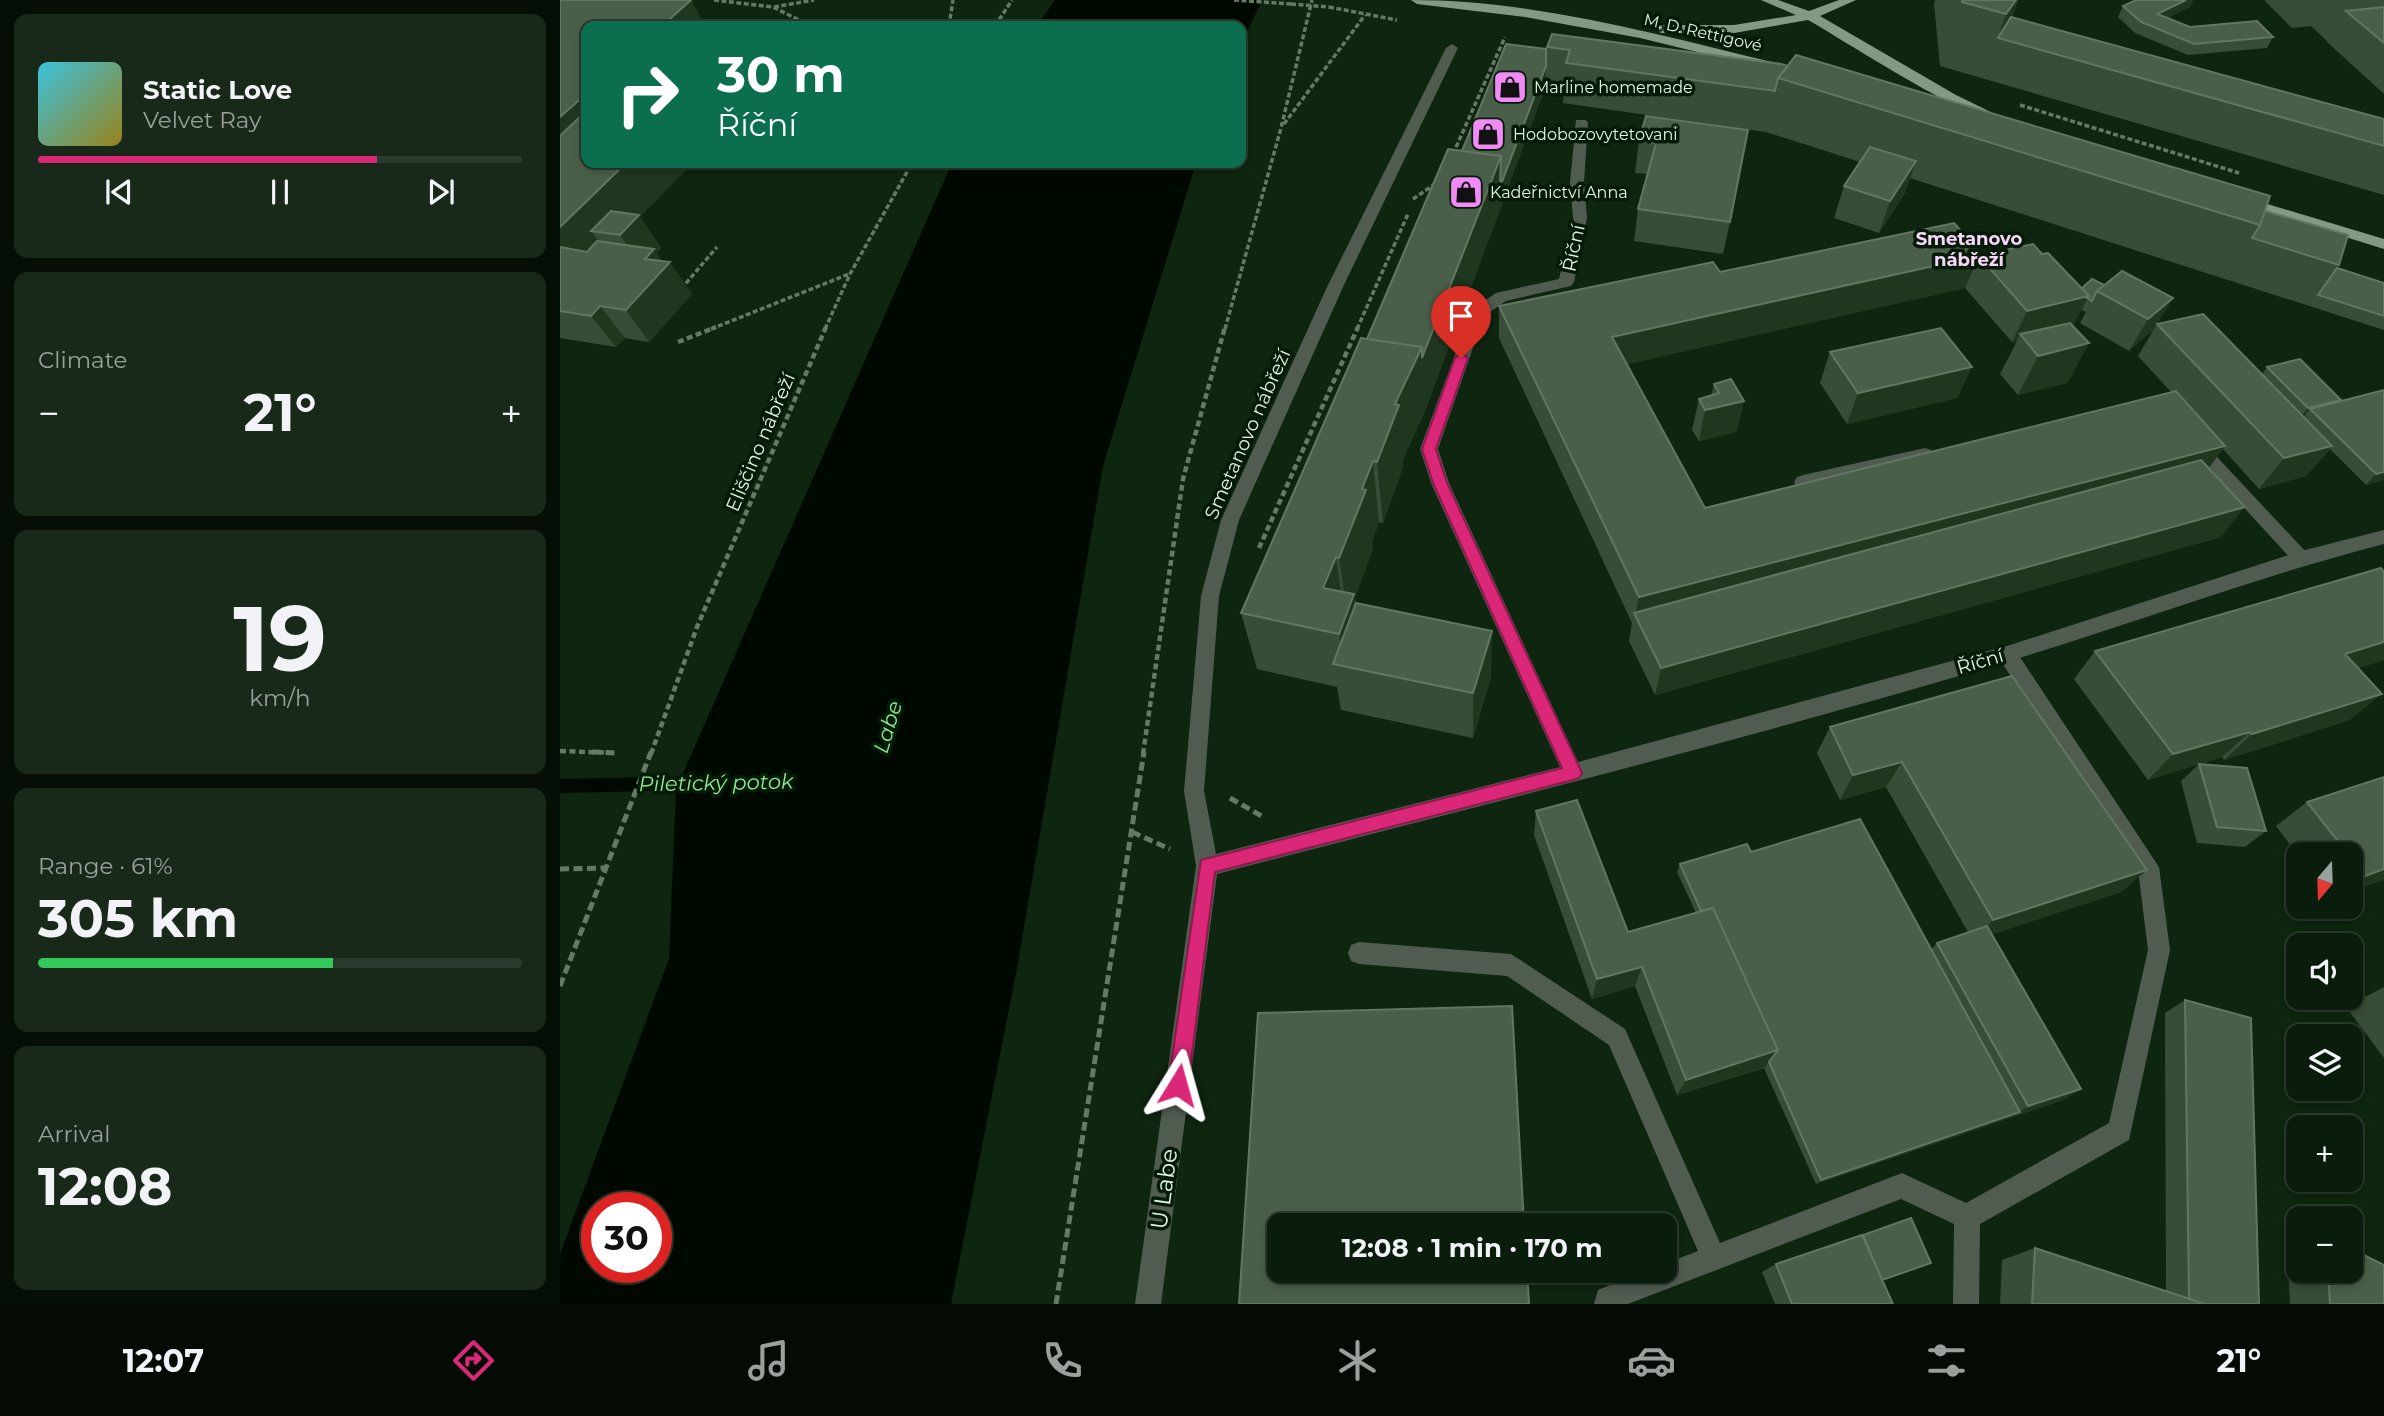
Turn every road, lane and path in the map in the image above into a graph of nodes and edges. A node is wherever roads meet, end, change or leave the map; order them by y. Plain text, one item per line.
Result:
1 (714, 0) edge
2 (814, 0) edge
3 (953, 0) edge
4 (1012, 0) edge
5 (1234, 0) edge
6 (1312, 0) edge
7 (1417, 0) edge
8 (1767, 0) edge
9 (1850, 0) edge
10 (773, 7) junction
11 (1348, 9) dead end
12 (1529, 14) junction
13 (1365, 15) dead end
14 (1812, 17) junction
15 (801, 21) edge
16 (950, 21) edge
17 (998, 21) edge
18 (1505, 37) dead end
19 (1452, 48) dead end
20 (1789, 71) edge
21 (2019, 105) dead end
22 (2005, 121) edge
23 (1581, 123) dead end
24 (1281, 128) junction
25 (1453, 155) edge
26 (909, 168) edge
27 (2251, 177) dead end
28 (1442, 180) edge
29 (2227, 196) edge
30 (1413, 198) dead end
31 (1406, 219) dead end
32 (2384, 244) edge
33 (717, 247) dead end
34 (850, 274) junction
35 (681, 289) dead end
36 (678, 342) dead end
37 (2183, 431) edge
38 (1939, 451) edge
39 (1803, 482) edge
40 (2384, 537) edge
41 (1258, 551) dead end
42 (2301, 558) junction
43 (2007, 654) junction
44 (560, 751) edge
45 (617, 753) dead end
46 (1573, 773) junction
47 (1228, 797) dead end
48 (1271, 821) dead end
49 (1207, 866) junction
50 (606, 868) junction
51 (560, 869) edge
52 (1359, 953) dead end
53 (560, 986) edge
54 (1967, 1217) junction
55 (1714, 1258) junction
56 (1055, 1304) edge
57 (1148, 1304) edge
58 (1607, 1304) edge
59 (1966, 1304) edge

1 - 10 path
2 - 10 path
3 - 16 path
4 - 17 path
5 - 11 path, bridge
6 - 24 path
7 - 12 main road, M. D. Rettigové
8 - 14 main road
9 - 14 main road, M. D. Rettigové
10 - 15 path
12 - 14 main road, M. D. Rettigové
12 - 20 main road, M. D. Rettigové
13 - 24 path
14 - 22 main road
18 - 25 path
19 - 49 street, Smetanovo nábřeží
21 - 27 path
23 - 46 street, Říční
24 - 56 path
26 - 34 path, Eliščino nábřeží
28 - 30 path
29 - 32 main road
31 - 41 path
33 - 35 path
34 - 36 path
34 - 50 path, Eliščino nábřeží
37 - 42 street
38 - 39 street
40 - 42 street, Říční
42 - 43 street, Říční
43 - 46 street, Říční
43 - 54 street
44 - 45 path
46 - 49 street, Říční
47 - 48 path
49 - 57 street, U Labe
50 - 51 path
50 - 53 path, Eliščino nábřeží
52 - 55 street
54 - 55 street
54 - 59 street
55 - 58 street

